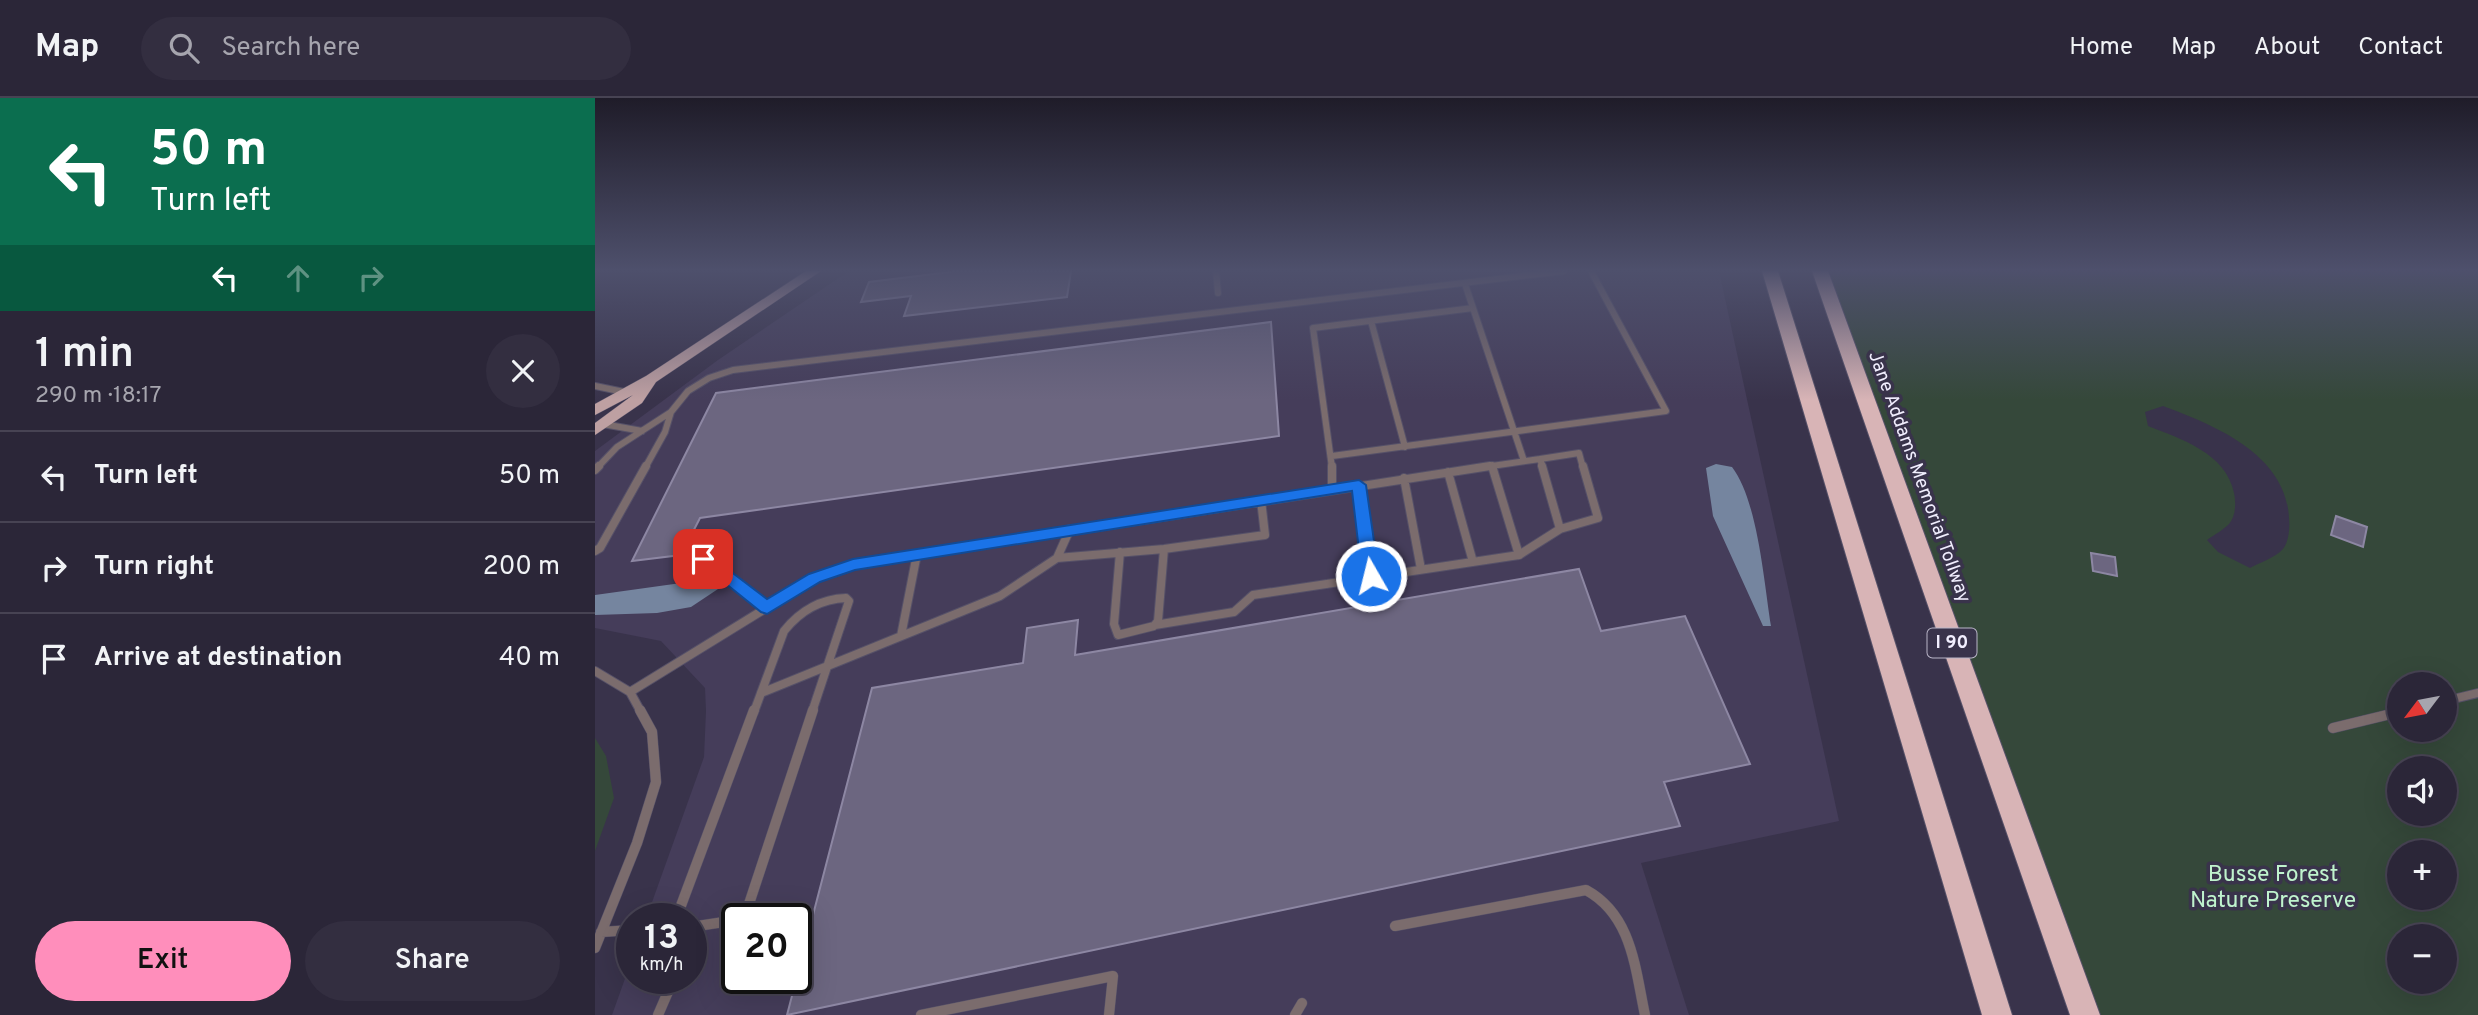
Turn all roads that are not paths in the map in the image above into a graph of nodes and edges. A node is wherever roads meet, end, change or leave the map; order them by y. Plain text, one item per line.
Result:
1 (750, 314) edge
2 (1211, 314) edge
3 (1428, 314) edge
4 (1475, 314) edge
5 (1614, 314) edge
6 (1779, 314) edge
7 (1835, 314) edge
8 (1371, 321) junction
9 (651, 379) junction
10 (595, 386) edge
11 (624, 392) junction
12 (595, 410) edge
13 (671, 412) junction
14 (599, 427) edge
15 (642, 431) junction
16 (1515, 433) junction
17 (1405, 447) junction
18 (1332, 456) junction
19 (1540, 458) junction
20 (1524, 461) junction
21 (1492, 466) junction
22 (595, 470) edge
23 (1448, 472) junction
24 (1404, 478) junction
25 (1359, 485) junction
26 (1332, 489) junction
27 (1261, 500) junction
28 (1070, 529) junction
29 (1560, 529) junction
30 (700, 541) dead end
31 (1164, 549) junction
32 (595, 551) edge
33 (1120, 552) junction
34 (917, 554) junction
35 (1519, 555) junction
36 (1057, 558) junction
37 (1473, 562) junction
38 (1421, 569) junction
39 (1371, 576) junction
40 (767, 608) junction
41 (1155, 625) junction
42 (901, 636) junction
43 (829, 665) junction
44 (595, 671) edge
45 (630, 692) junction
46 (761, 693) junction
47 (2478, 693) edge
48 (2457, 698) edge
49 (2387, 715) edge
50 (2333, 728) dead end
51 (682, 903) edge
52 (749, 903) edge
53 (1395, 926) dead end
54 (616, 931) edge
55 (601, 932) junction
56 (595, 948) edge
57 (667, 994) edge
58 (1302, 1003) dead end
59 (658, 1015) edge
60 (921, 1015) edge
61 (1109, 1015) edge
62 (1295, 1015) edge
63 (1646, 1015) edge
64 (1997, 1015) edge
65 (2085, 1015) edge

1 - 9 main road
2 - 13 lane
3 - 8 lane
4 - 16 lane
5 - 16 lane
6 - 64 highway
7 - 65 highway, Jane Addams Memorial Tollway / I 90
8 - 17 lane
8 - 18 lane
9 - 11 main road
9 - 14 main road
10 - 11 lane
11 - 12 main road
13 - 15 lane
13 - 32 lane
14 - 15 lane
15 - 22 lane
16 - 17 lane
16 - 20 lane
17 - 18 lane
18 - 26 lane
19 - 20 lane
19 - 29 lane
19 - 29 lane
20 - 21 lane
21 - 23 lane
21 - 35 lane
23 - 24 lane
23 - 37 lane
24 - 25 lane
24 - 38 lane
25 - 26 lane
25 - 39 lane
26 - 27 lane
27 - 28 lane
27 - 31 lane
28 - 34 lane
28 - 36 lane
29 - 35 lane
30 - 40 lane
31 - 33 lane
31 - 41 lane
33 - 36 lane
33 - 41 lane
34 - 40 lane
34 - 42 lane
35 - 37 lane
36 - 42 lane
37 - 38 lane
38 - 39 lane
39 - 41 lane
40 - 45 lane
42 - 43 lane
43 - 46 lane
43 - 46 lane
43 - 52 lane
44 - 45 lane
45 - 55 lane
46 - 51 lane
47 - 48 lane
49 - 50 lane
53 - 63 lane
54 - 55 lane
55 - 56 lane
57 - 59 lane
58 - 62 lane
60 - 61 lane

